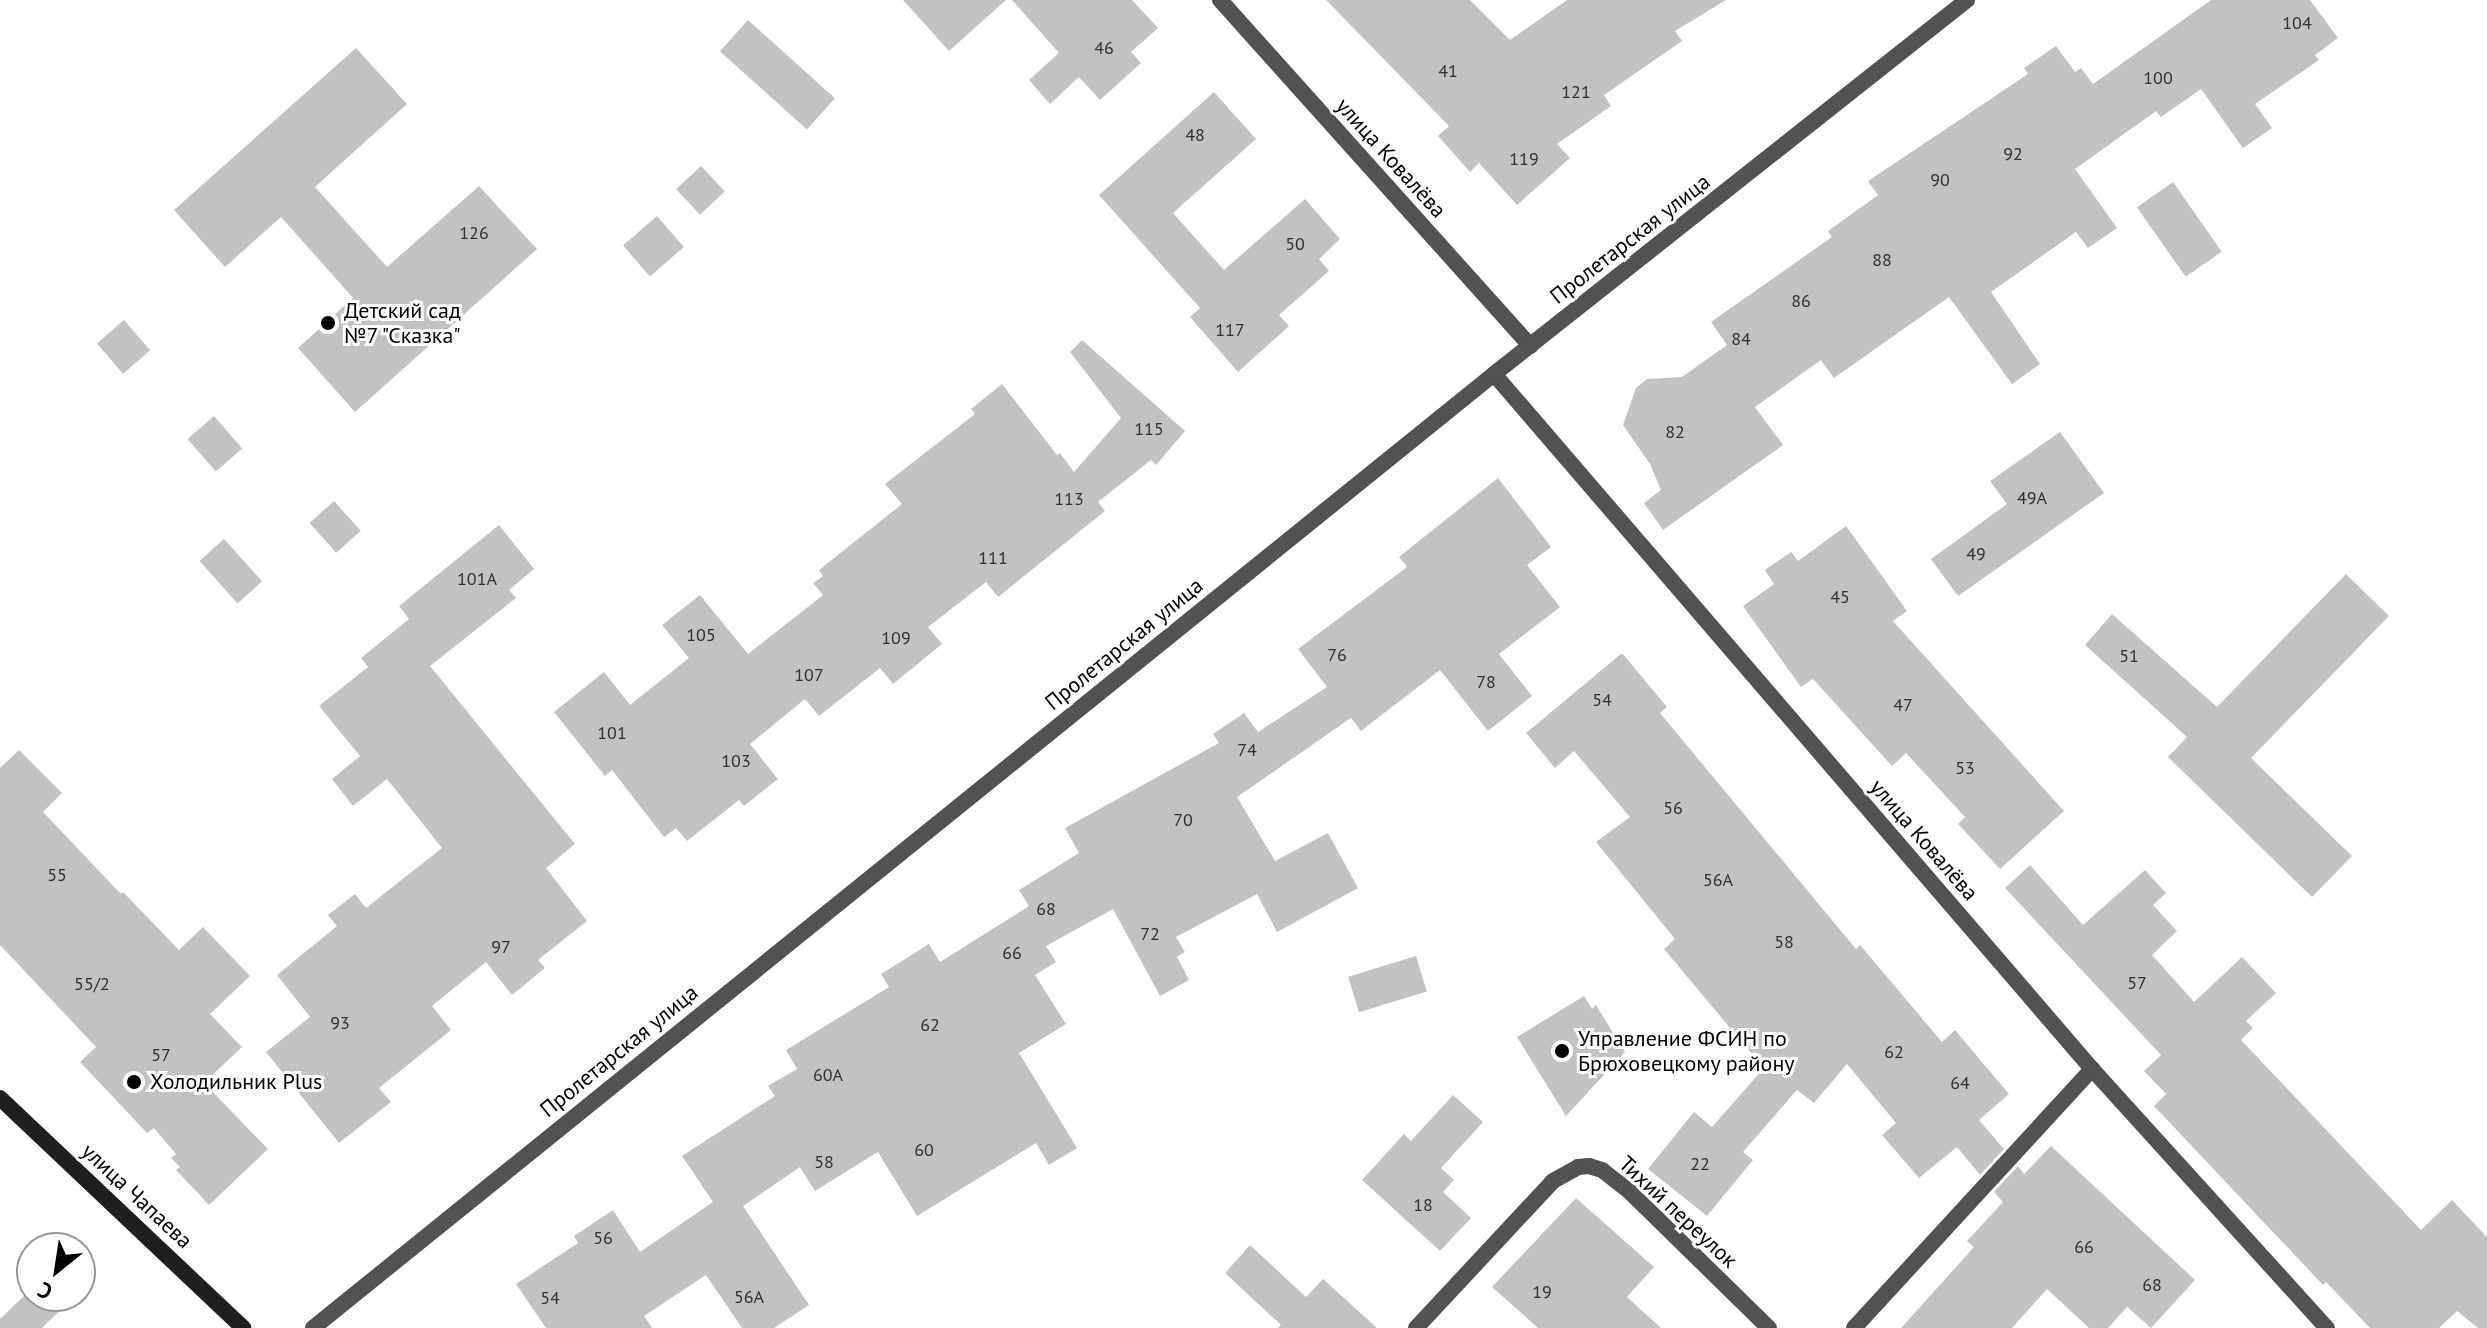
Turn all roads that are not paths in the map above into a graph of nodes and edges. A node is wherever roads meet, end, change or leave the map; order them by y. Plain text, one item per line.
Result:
1 (1220, 0) edge
2 (1967, 0) edge
3 (1530, 346) junction
4 (1494, 374) junction
5 (2092, 1069) junction
6 (0, 1098) edge
7 (243, 1328) edge
8 (313, 1328) edge
9 (1416, 1328) edge
10 (1769, 1328) edge
11 (1854, 1328) edge
12 (2327, 1328) edge

1 - 3 street, улица Ковалёва
2 - 3 street, Пролетарская улица
3 - 4 street, Пролетарская улица
4 - 5 street, улица Ковалёва
4 - 8 street, Пролетарская улица
5 - 11 street
5 - 12 street, улица Ковалёва
6 - 7 street, улица Чапаева
9 - 10 street, Тихий переулок

